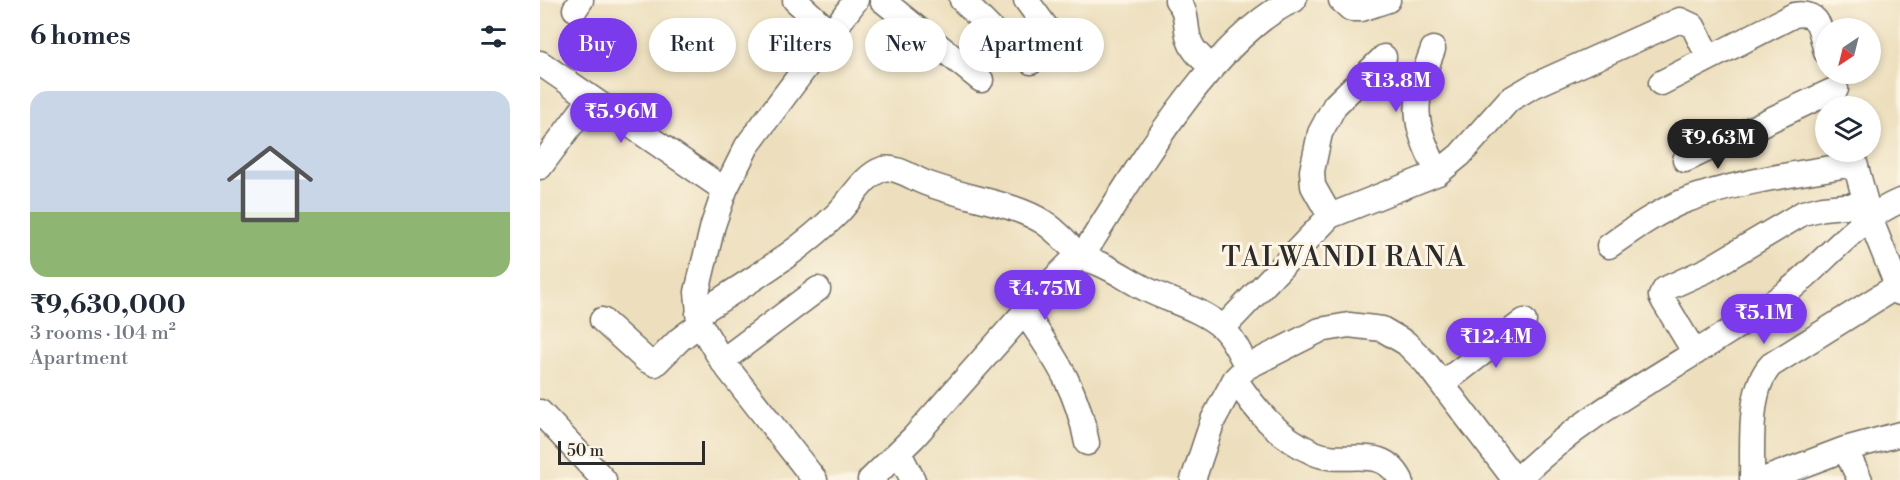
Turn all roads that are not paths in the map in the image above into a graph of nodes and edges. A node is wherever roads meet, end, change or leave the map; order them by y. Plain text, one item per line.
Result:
1 (795, 0) edge
2 (856, 0) edge
3 (882, 0) edge
4 (962, 0) edge
5 (1026, 0) edge
6 (1177, 0) edge
7 (1341, 0) edge
8 (1388, 0) edge
9 (1281, 3) edge
10 (815, 18) edge
11 (843, 18) edge
12 (980, 18) edge
13 (1039, 18) edge
14 (1815, 20) edge
15 (1433, 49) dead end
16 (1384, 57) dead end
17 (1709, 58) junction
18 (540, 63) edge
19 (1213, 68) junction
20 (803, 72) edge
21 (981, 80) dead end
22 (1661, 83) dead end
23 (1836, 90) edge
24 (591, 98) junction
25 (1685, 160) dead end
26 (1838, 162) edge
27 (1854, 162) edge
28 (540, 167) edge
29 (1438, 173) junction
30 (725, 190) junction
31 (1900, 201) edge
32 (1868, 211) junction
33 (1330, 216) junction
34 (1609, 246) dead end
35 (1081, 258) junction
36 (818, 290) dead end
37 (1899, 290) edge
38 (1025, 313) junction
39 (699, 319) junction
40 (602, 320) dead end
41 (1524, 321) dead end
42 (1223, 328) junction
43 (1695, 353) junction
44 (722, 361) junction
45 (1241, 373) junction
46 (1442, 384) junction
47 (540, 412) edge
48 (1900, 434) edge
49 (1087, 443) dead end
50 (1845, 449) junction
51 (899, 453) junction
52 (604, 480) edge
53 (815, 480) edge
54 (870, 480) edge
55 (913, 480) edge
56 (1193, 480) edge
57 (1401, 480) edge
58 (1516, 480) edge
59 (1752, 480) edge
60 (1763, 480) edge
61 (1860, 480) edge

1 - 10 street
2 - 11 street
3 - 21 street
4 - 12 street
5 - 13 street
6 - 19 street
7 - 8 street
9 - 19 street
14 - 17 street
15 - 29 street
16 - 33 street
17 - 22 street
17 - 29 street
18 - 24 street
19 - 35 street
20 - 30 street
23 - 25 street
24 - 28 street
24 - 30 street
26 - 34 street
27 - 32 street
29 - 33 street
30 - 39 street
31 - 32 street
32 - 37 street
32 - 43 street
32 - 43 street
33 - 42 street
35 - 38 street
35 - 39 street
35 - 42 street
36 - 44 street
37 - 59 street
38 - 49 street
38 - 51 street
39 - 40 street
39 - 44 street
41 - 46 street
42 - 45 street
43 - 58 street
44 - 53 street
45 - 46 street
45 - 56 street
45 - 57 street
46 - 58 street
47 - 52 street
48 - 50 street
50 - 60 street
50 - 61 street
51 - 54 street
51 - 55 street

